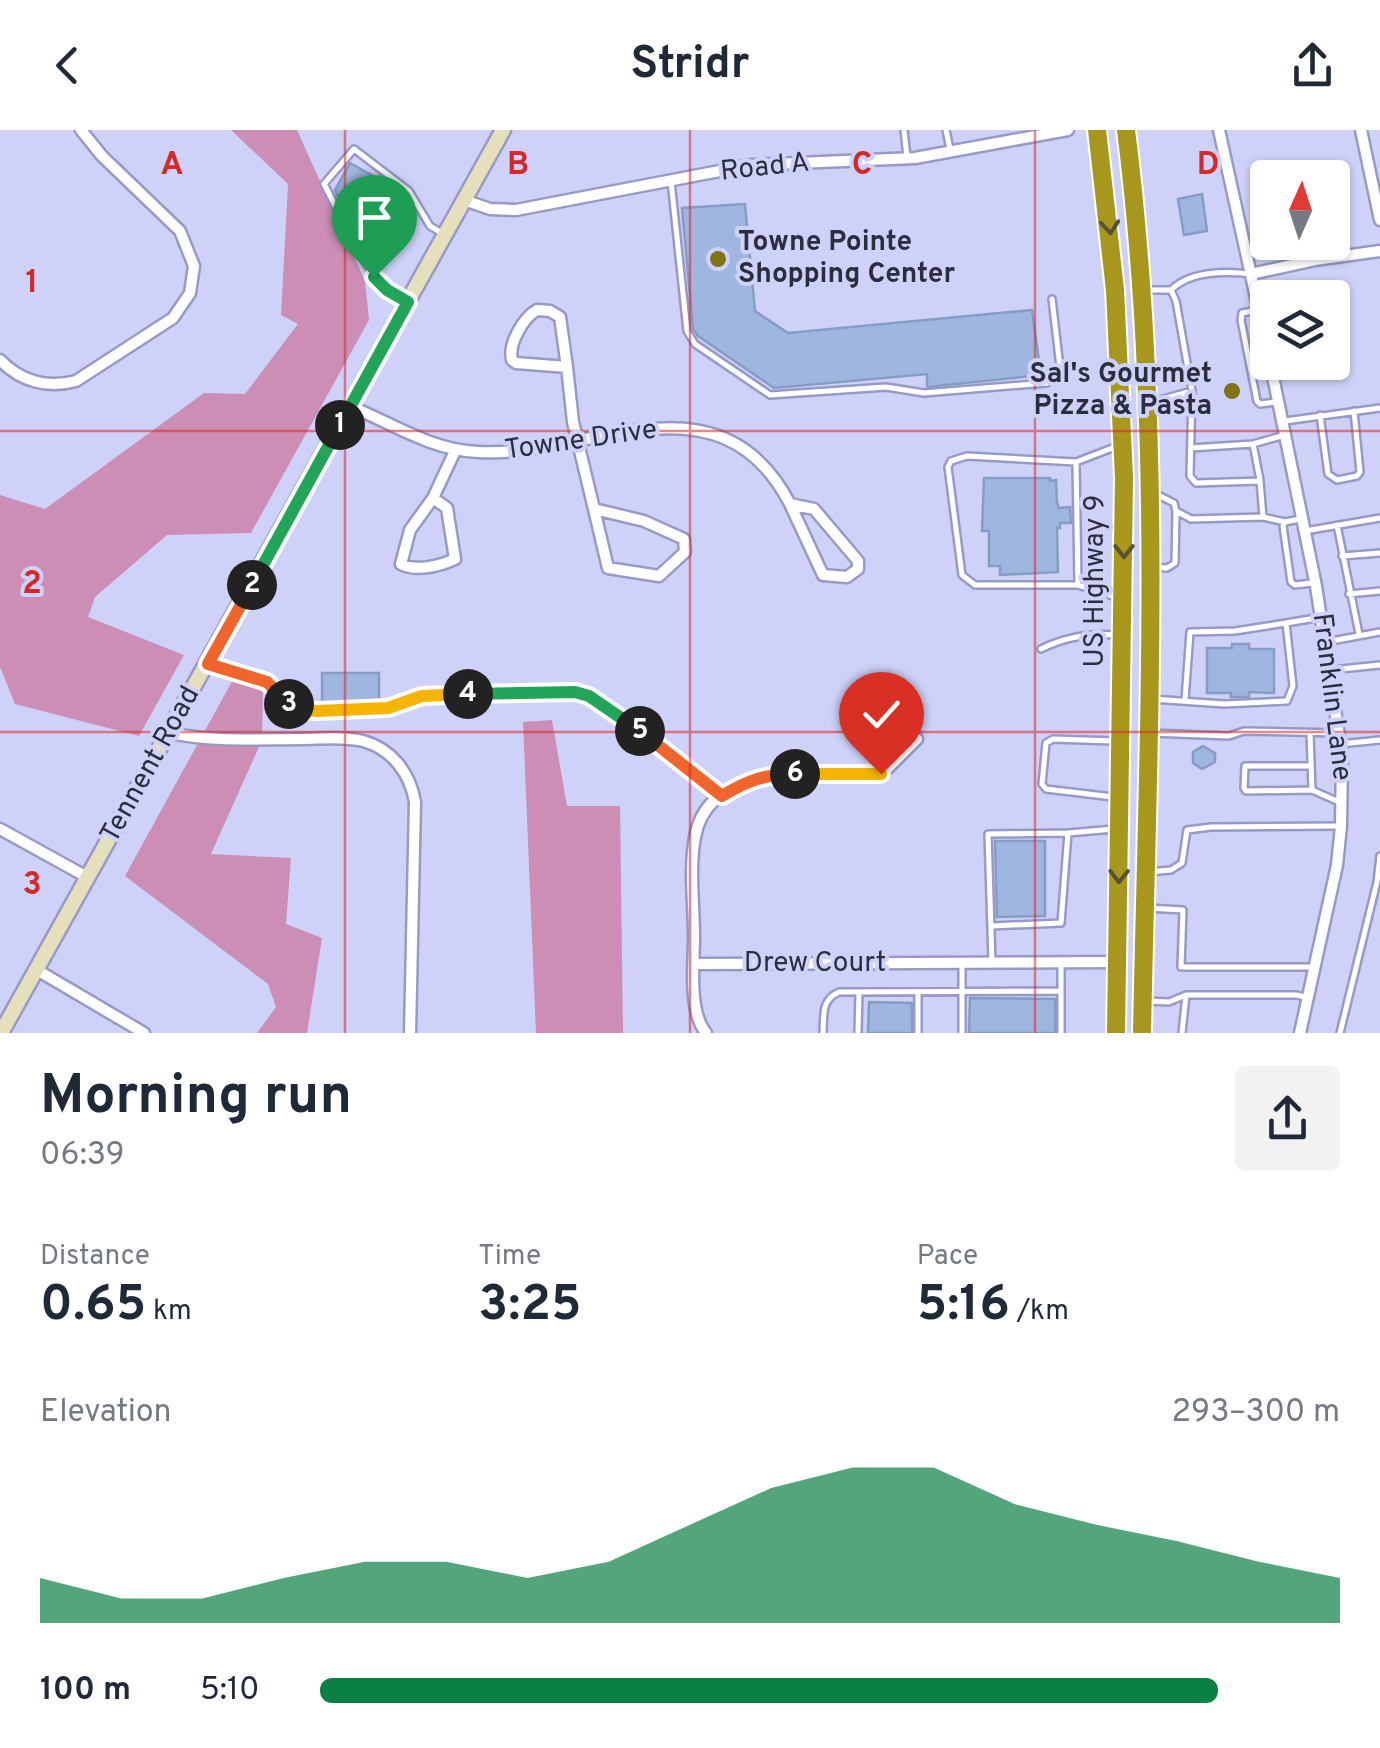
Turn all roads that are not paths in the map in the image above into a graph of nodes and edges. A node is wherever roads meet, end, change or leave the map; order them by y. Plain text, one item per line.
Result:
1 (81, 130) edge
2 (503, 130) edge
3 (904, 130) edge
4 (946, 130) edge
5 (1068, 130) edge
6 (1097, 130) edge
7 (1126, 130) edge
8 (1218, 130) edge
9 (1360, 130) edge
10 (951, 152) junction
11 (908, 159) junction
12 (671, 182) junction
13 (464, 200) junction
14 (1380, 220) edge
15 (444, 235) junction
16 (1380, 251) edge
17 (1250, 274) junction
18 (1251, 280) edge
19 (1142, 290) junction
20 (1171, 290) junction
21 (1052, 299) dead end
22 (408, 302) junction
23 (1250, 312) edge
24 (0, 360) edge
25 (567, 366) junction
26 (1250, 368) edge
27 (1253, 380) edge
28 (1274, 380) edge
29 (1192, 391) junction
30 (1148, 402) junction
31 (1278, 402) junction
32 (350, 406) junction
33 (1380, 408) edge
34 (1354, 411) junction
35 (1320, 415) junction
36 (1282, 422) junction
37 (1285, 436) junction
38 (576, 440) junction
39 (1123, 444) junction
40 (1253, 444) junction
41 (1191, 448) junction
42 (455, 450) junction
43 (1076, 462) junction
44 (1260, 480) junction
45 (1151, 491) junction
46 (433, 498) junction
47 (790, 504) junction
48 (594, 509) junction
49 (1176, 511) junction
50 (1263, 517) junction
51 (1302, 518) junction
52 (1380, 518) edge
53 (1285, 522) junction
54 (1337, 525) junction
55 (1305, 531) junction
56 (1380, 553) edge
57 (1342, 556) junction
58 (1151, 567) junction
59 (1315, 582) junction
60 (1078, 585) junction
61 (1380, 592) edge
62 (1349, 594) junction
63 (1124, 600) junction
64 (1322, 617) junction
65 (1286, 624) junction
66 (1380, 632) edge
67 (1359, 634) junction
68 (1124, 636) junction
69 (1326, 642) junction
70 (1042, 649) dead end
71 (208, 664) junction
72 (1380, 665) edge
73 (1331, 670) junction
74 (1148, 699) junction
75 (1184, 700) junction
76 (1310, 732) junction
77 (170, 733) junction
78 (1148, 733) junction
79 (1340, 738) junction
80 (917, 739) dead end
81 (1380, 740) edge
82 (1122, 742) junction
83 (1310, 766) junction
84 (1312, 790) junction
85 (722, 796) junction
86 (1120, 797) junction
87 (1342, 802) junction
88 (1342, 826) junction
89 (1120, 828) junction
90 (0, 829) edge
91 (1068, 833) junction
92 (1380, 856) edge
93 (1145, 872) junction
94 (87, 877) junction
95 (1144, 908) junction
96 (991, 926) junction
97 (992, 962) junction
98 (1117, 962) junction
99 (1061, 963) junction
100 (694, 964) junction
101 (962, 964) junction
102 (1315, 967) junction
103 (37, 970) junction
104 (859, 992) junction
105 (918, 992) junction
106 (962, 992) junction
107 (1061, 992) junction
108 (1186, 995) junction
109 (1308, 998) junction
110 (1143, 1001) junction
111 (1304, 1032) edge
112 (2, 1033) edge
113 (144, 1033) edge
114 (410, 1033) edge
115 (706, 1033) edge
116 (824, 1033) edge
117 (858, 1033) edge
118 (918, 1033) edge
119 (962, 1033) edge
120 (1060, 1033) edge
121 (1116, 1033) edge
122 (1142, 1033) edge
123 (1182, 1033) edge
124 (1340, 1033) edge

1 - 24 street
2 - 13 street, Tennent Road
3 - 11 lane
4 - 10 lane
5 - 10 street, Road A
6 -> 39 highway, US Highway 9
7 - 19 highway, US Highway 9
8 - 17 street
9 - 14 street
10 - 11 street, Road A
11 - 12 street, Road A
12 - 13 street, Road A
12 - 21 lane
13 - 15 street, Tennent Road
15 - 22 street, Tennent Road
15 - 22 lane
16 - 17 street
17 - 18 street
17 - 20 lane
19 - 20 lane
19 - 30 highway, US Highway 9
20 - 29 lane
22 - 32 street, Tennent Road
23 - 26 lane
25 - 25 street
25 - 38 street
27 - 31 lane
28 - 31 street, Franklin Lane
29 - 30 lane
29 - 41 lane
30 - 45 highway, US Highway 9
31 - 36 street, Franklin Lane
32 - 42 street, Towne Drive
32 - 71 street, Tennent Road
33 - 34 lane
34 - 35 lane
34 - 35 lane
35 - 36 lane
36 - 37 street, Franklin Lane
37 - 40 lane
37 - 51 street, Franklin Lane
38 - 42 street, Towne Drive
38 - 47 street, Towne Drive
38 - 48 street
39 - 43 lane
39 -> 63 highway, US Highway 9
40 - 41 lane
40 - 44 lane
41 - 44 lane
42 - 46 street
43 - 60 lane
43 - 60 lane
44 - 50 lane
45 - 49 lane
45 - 58 highway, US Highway 9
46 - 46 street
47 - 47 street, Towne Drive
48 - 48 street
49 - 50 lane
49 - 58 lane
50 - 53 lane
51 - 53 lane
51 - 55 street, Franklin Lane
52 - 54 lane
53 - 59 lane
54 - 55 lane
54 - 57 lane
55 - 59 street, Franklin Lane
56 - 57 lane
57 - 62 lane
58 - 74 highway, US Highway 9
59 - 64 street, Franklin Lane
60 - 63 lane
61 - 62 lane
62 - 67 lane
63 - 68 highway, US Highway 9
64 - 65 lane
64 - 69 street, Franklin Lane
65 - 75 lane
65 - 75 lane
66 - 67 lane
67 - 69 lane
68 - 70 lane
68 - 82 highway, US Highway 9
69 - 73 street, Franklin Lane
71 - 77 street, Tennent Road
71 - 85 lane
72 - 73 lane
73 - 79 street, Franklin Lane
74 - 75 lane
74 - 78 highway, US Highway 9
76 - 78 lane
76 - 79 lane
76 - 83 lane
77 - 94 street, Tennent Road
77 - 114 street
78 - 93 highway, US Highway 9
79 - 81 lane
79 - 87 street, Franklin Lane
80 - 85 street
82 - 86 highway, US Highway 9
82 - 86 lane
83 - 84 lane
83 - 84 lane
84 - 87 lane
85 - 100 street
86 - 89 highway, US Highway 9
87 - 88 street, Franklin Lane
88 - 93 lane
88 - 102 street, Franklin Lane
89 - 91 lane
89 -> 98 highway, US Highway 9
90 - 94 street
91 - 96 lane
91 - 96 lane
92 - 124 lane
93 - 95 highway, US Highway 9
94 - 103 street, Tennent Road
95 - 102 lane
95 - 110 highway, US Highway 9
96 - 97 lane
97 - 99 street, Drew Court
97 - 101 street, Drew Court
98 - 99 street, Drew Court
98 - 121 highway, US Highway 9
99 - 107 lane
100 - 101 street, Drew Court
100 - 115 street
101 - 106 lane
102 - 109 street, Franklin Lane
103 - 112 street, Tennent Road
103 - 113 street
104 - 105 lane
104 - 116 lane
104 - 117 lane
105 - 106 lane
105 - 118 lane
106 - 107 lane
106 - 119 lane
107 - 120 lane
108 - 109 lane
108 - 110 lane
108 - 123 lane
109 - 111 street, Franklin Lane
110 - 122 highway, US Highway 9

